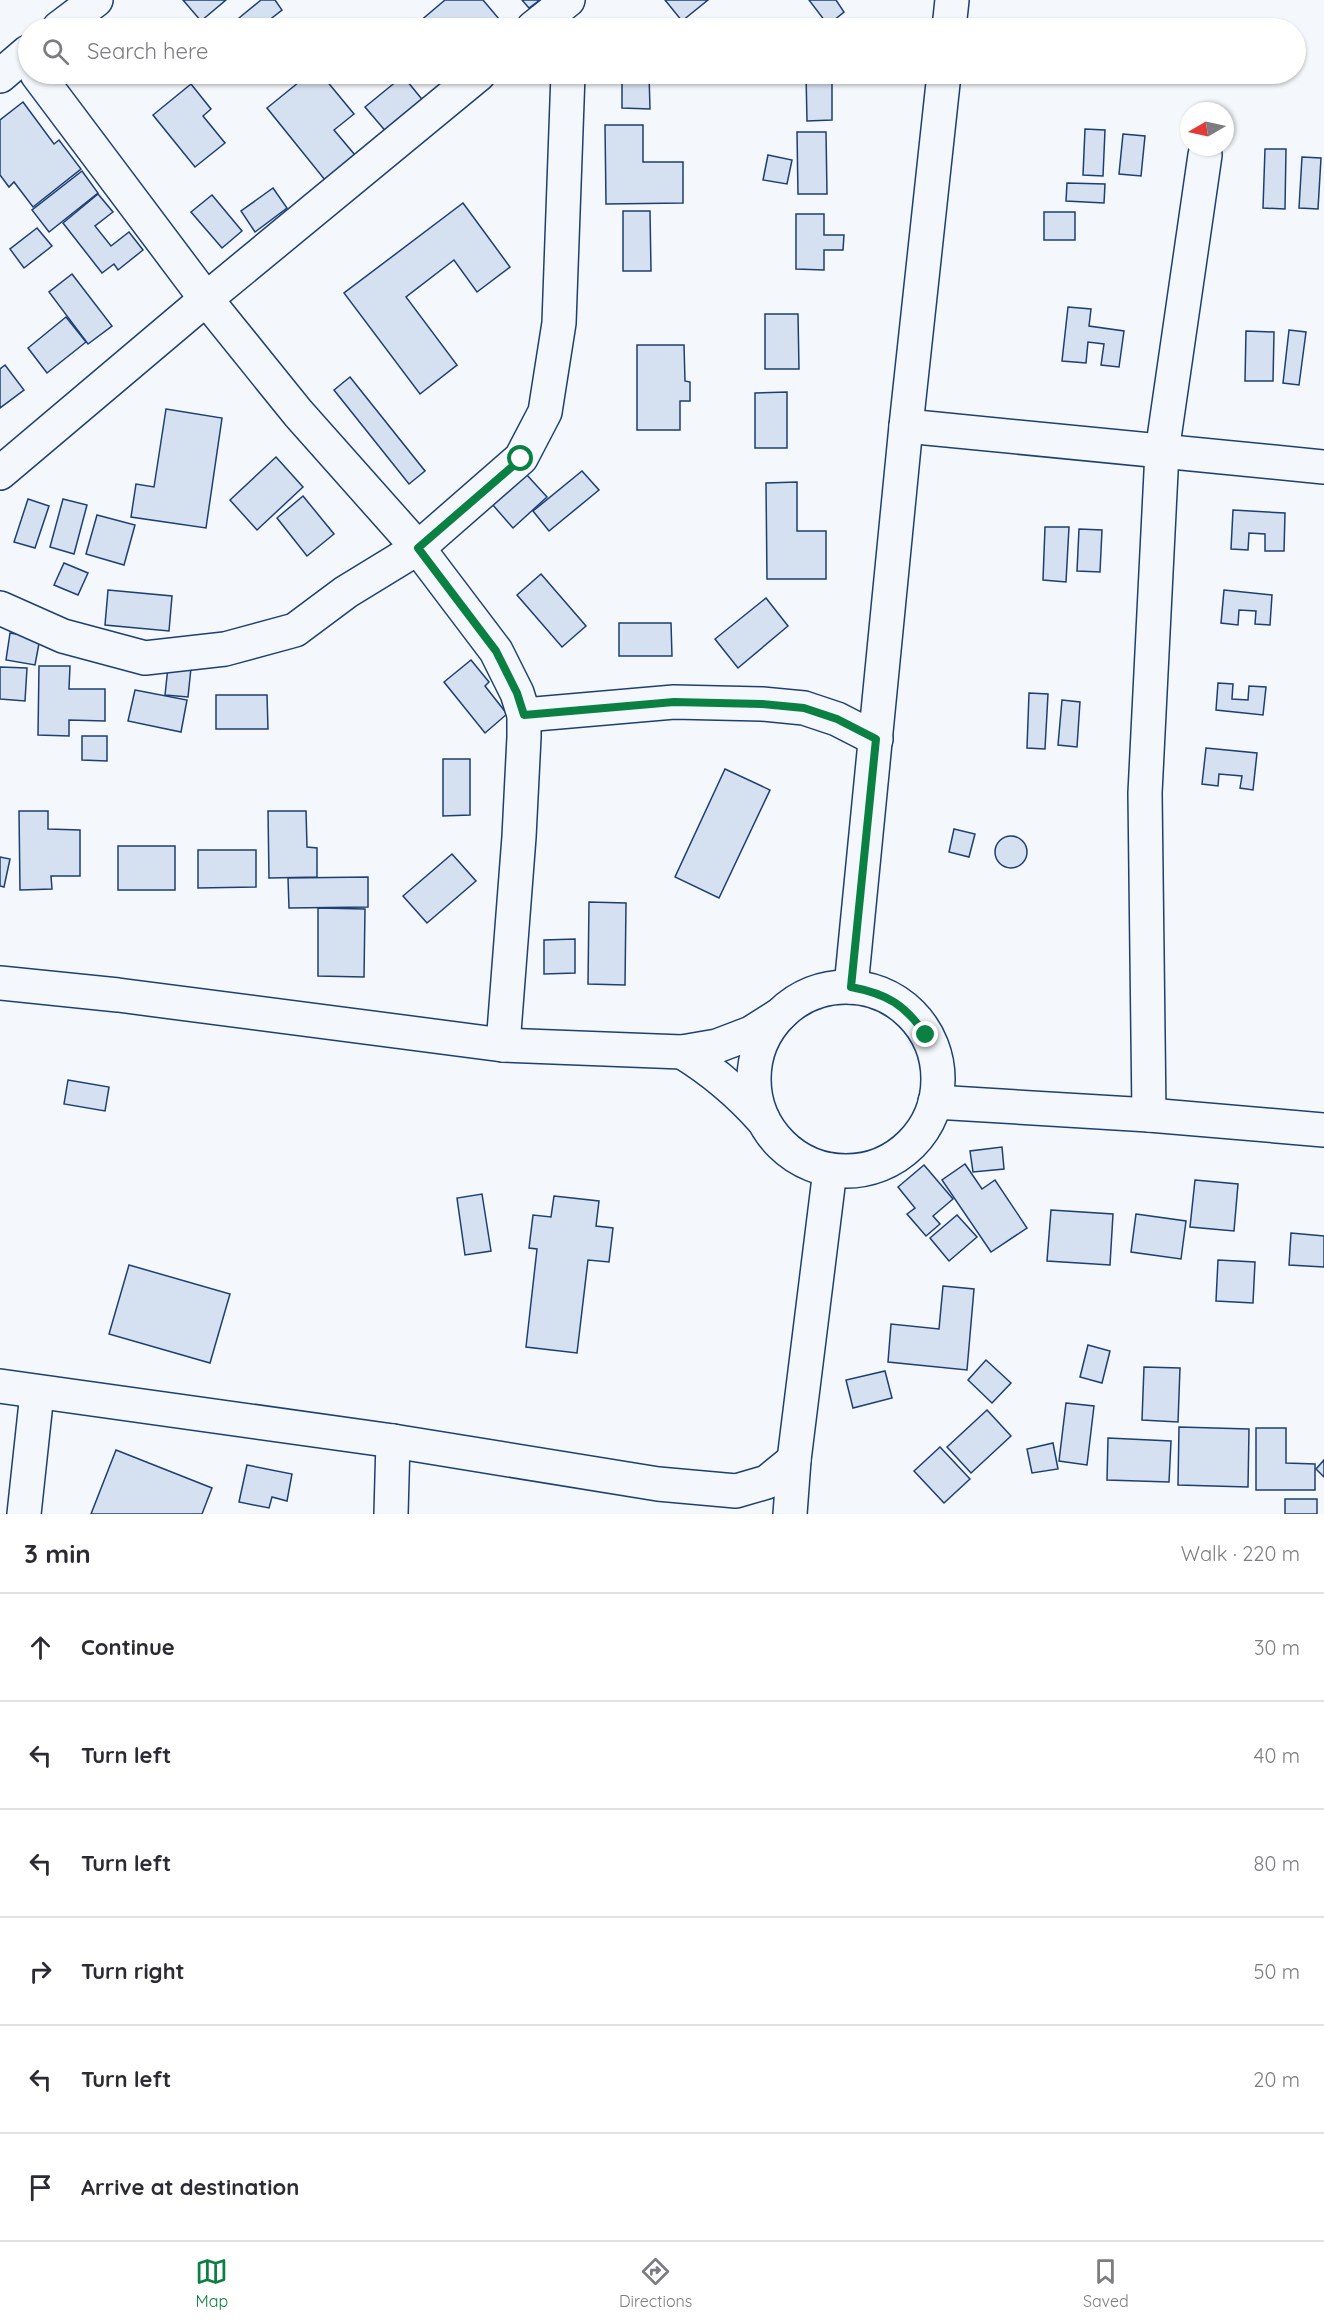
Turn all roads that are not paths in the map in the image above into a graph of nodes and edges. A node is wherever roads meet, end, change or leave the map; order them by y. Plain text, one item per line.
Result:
1 (96, 0) edge
2 (568, 0) edge
3 (577, 0) edge
4 (952, 0) edge
5 (72, 18) edge
6 (546, 18) edge
7 (574, 18) edge
8 (950, 18) edge
9 (39, 84) edge
10 (467, 84) edge
11 (568, 84) edge
12 (943, 84) edge
13 (1205, 156) edge
14 (206, 299) junction
15 (906, 426) junction
16 (1162, 452) junction
17 (1324, 467) edge
18 (0, 473) edge
19 (418, 548) junction
20 (0, 608) edge
21 (524, 715) junction
22 (876, 739) junction
23 (0, 983) edge
24 (851, 987) junction
25 (781, 1014) junction
26 (503, 1045) junction
27 (682, 1052) junction
28 (935, 1102) junction
29 (1149, 1115) junction
30 (766, 1124) junction
31 (1324, 1130) edge
32 (830, 1170) junction
33 (0, 1386) edge
34 (37, 1393) junction
35 (393, 1441) junction
36 (794, 1460) junction
37 (736, 1491) junction
38 (24, 1514) edge
39 (391, 1514) edge
40 (789, 1514) edge

1 - 5 street
2 - 6 street
3 - 7 street
4 - 8 street
9 - 14 street
10 - 14 street
11 - 19 street
12 - 15 street
13 - 16 street
14 - 18 street
14 - 19 street
15 - 16 street
15 - 22 street
16 - 17 street
16 - 29 street
19 - 20 street
19 - 21 street
21 - 22 street
21 - 26 street
22 - 24 street
23 - 26 street
24 - 25 street
24 - 28 street
25 - 27 street
25 - 30 street
26 - 27 street
27 - 30 street
28 - 29 street
28 - 32 street
29 - 31 street
30 - 32 street
32 - 36 street
33 - 34 street
34 - 35 street
34 - 38 street
35 - 37 street
35 - 39 street
36 - 37 street
36 - 40 street
37 - 40 street

